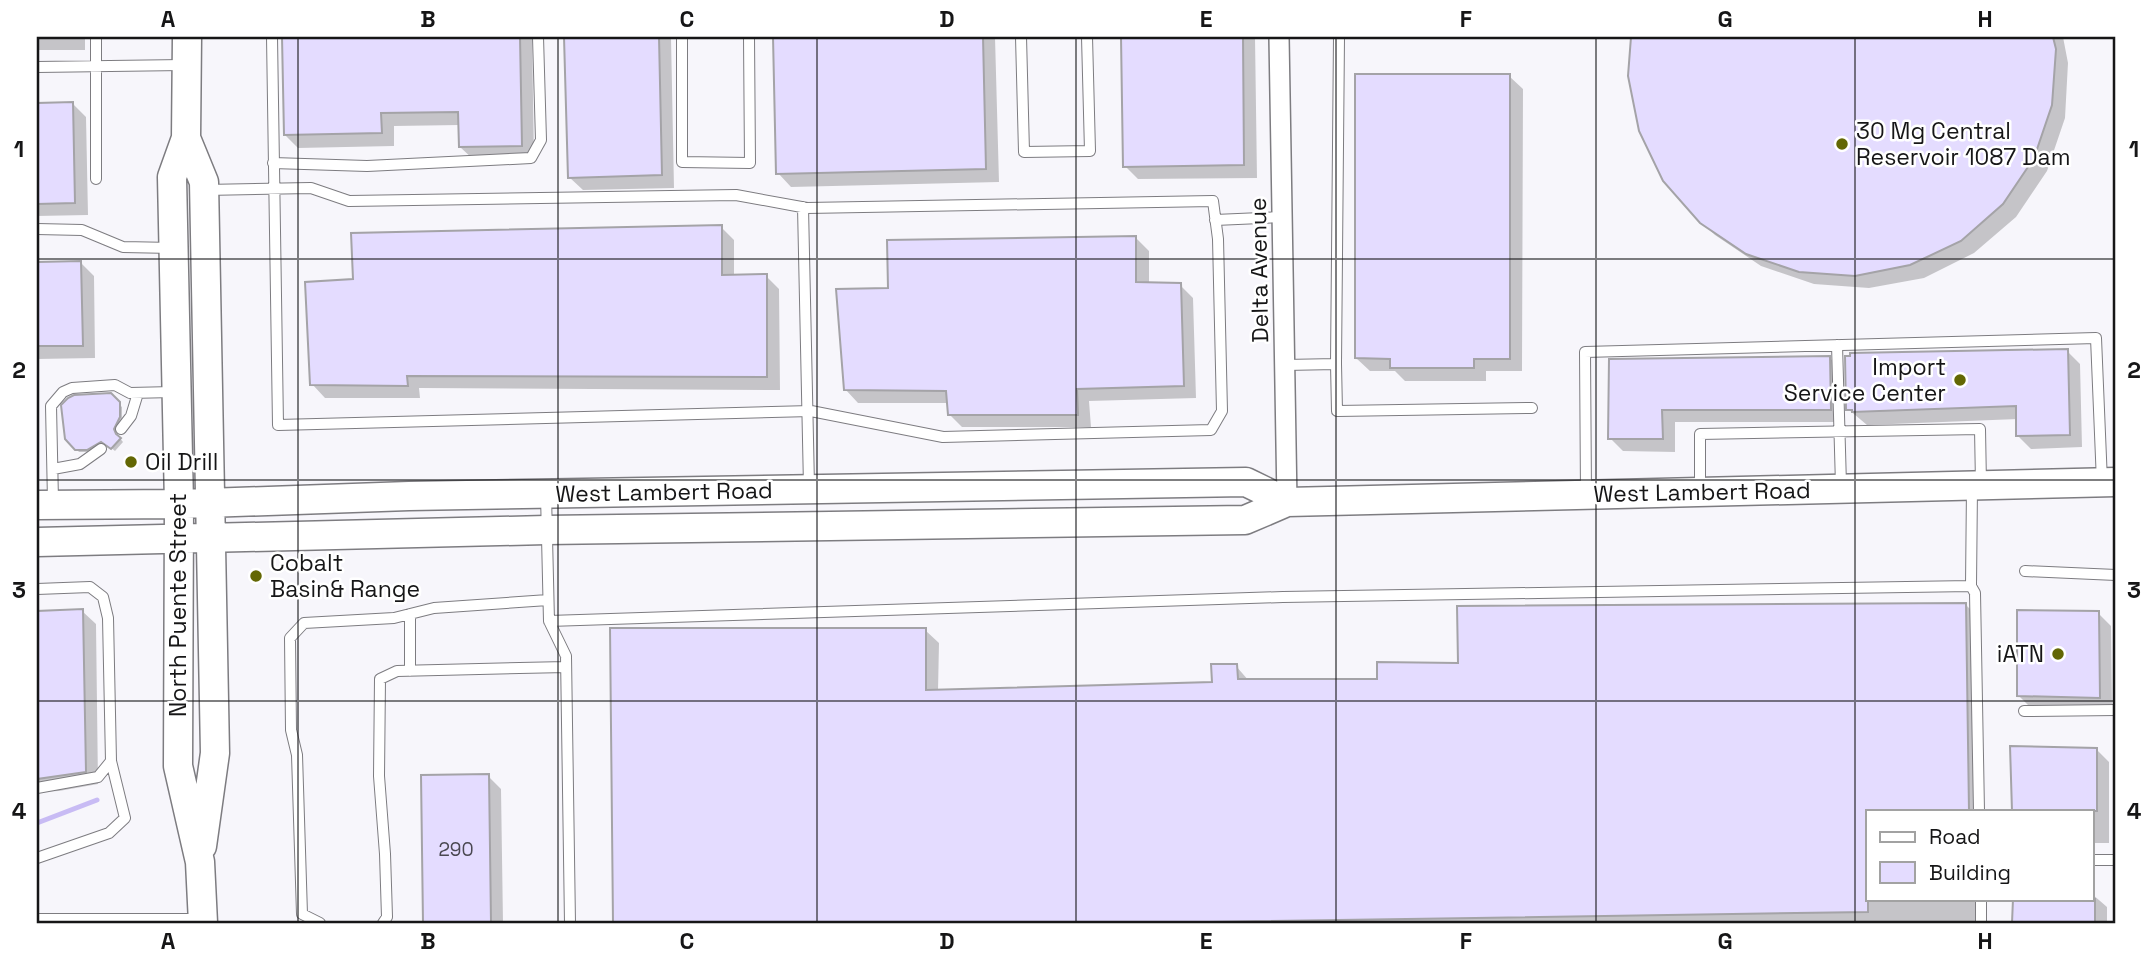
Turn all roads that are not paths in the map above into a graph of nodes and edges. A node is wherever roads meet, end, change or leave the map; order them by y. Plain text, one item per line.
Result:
1 (96, 37) edge
2 (187, 37) edge
3 (272, 37) edge
4 (538, 37) edge
5 (682, 37) edge
6 (749, 37) edge
7 (1021, 37) edge
8 (1087, 37) edge
9 (1279, 37) edge
10 (1339, 37) edge
11 (187, 65) junction
12 (97, 66) junction
13 (37, 67) edge
14 (186, 138) junction
15 (273, 163) junction
16 (96, 179) dead end
17 (274, 189) junction
18 (204, 190) junction
19 (803, 207) junction
20 (1282, 217) junction
21 (1215, 220) junction
22 (37, 229) edge
23 (173, 248) junction
24 (1837, 345) junction
25 (1336, 364) junction
26 (1285, 365) junction
27 (176, 392) junction
28 (138, 393) junction
29 (1531, 408) dead end
30 (807, 411) junction
31 (121, 429) dead end
32 (1839, 433) junction
33 (101, 449) dead end
34 (52, 469) junction
35 (2109, 482) edge
36 (1976, 485) junction
37 (1841, 488) junction
38 (810, 490) junction
39 (1700, 492) junction
40 (546, 494) junction
41 (1586, 495) junction
42 (1287, 502) junction
43 (212, 503) junction
44 (179, 504) junction
45 (45, 505) edge
46 (546, 530) junction
47 (178, 539) junction
48 (212, 539) junction
49 (37, 542) edge
50 (2025, 571) dead end
51 (2116, 575) edge
52 (1971, 586) junction
53 (37, 589) edge
54 (548, 600) junction
55 (410, 614) junction
56 (548, 621) junction
57 (566, 667) junction
58 (411, 671) junction
59 (2116, 710) edge
60 (2024, 711) dead end
61 (111, 761) junction
62 (37, 788) edge
63 (1979, 810) edge
64 (37, 858) edge
65 (2094, 860) edge
66 (2116, 860) edge
67 (200, 862) junction
68 (1981, 900) edge
69 (37, 919) edge
70 (105, 921) edge
71 (203, 921) edge
72 (320, 923) edge
73 (383, 923) edge
74 (570, 923) edge
75 (1982, 923) edge

1 - 12 lane
2 - 11 main road, North Puente Street
3 - 15 lane
4 - 15 lane
5 - 6 lane
7 - 8 lane
9 - 20 street, Delta Avenue
10 - 25 lane
11 - 12 lane
11 - 14 main road, North Puente Street
12 - 13 lane
12 - 16 lane
14 - 18 main road, North Puente Street
14 - 23 main road, North Puente Street
15 - 17 lane
17 - 18 lane
17 - 19 lane
17 - 30 lane
18 - 43 main road, North Puente Street
19 - 21 lane
19 - 30 lane
20 - 21 lane
20 - 26 street, Delta Avenue
21 - 30 lane
22 - 23 lane
23 - 27 main road, North Puente Street
24 - 32 lane
24 - 35 lane
24 - 41 lane
25 - 26 lane
25 - 29 lane
26 - 42 street, Delta Avenue
27 - 28 lane
27 - 44 main road, North Puente Street
28 - 31 lane
28 - 34 lane
30 - 38 lane
32 - 36 lane
32 - 37 lane
32 - 39 lane
33 - 34 lane
34 - 45 lane
35 - 36 main road, West Lambert Road
36 - 37 main road, West Lambert Road
36 - 52 lane
37 - 39 main road, West Lambert Road
38 - 40 main road, West Lambert Road
38 - 42 main road, West Lambert Road
39 - 41 main road, West Lambert Road
40 - 43 main road, West Lambert Road
40 - 46 lane
41 - 42 main road, West Lambert Road
42 - 46 main road, West Lambert Road
43 - 44 main road, West Lambert Road
43 - 48 main road, North Puente Street
44 - 45 main road, West Lambert Road
44 - 47 main road, North Puente Street
46 - 48 main road, West Lambert Road
46 - 54 lane
47 - 48 main road, West Lambert Road
47 - 49 main road, West Lambert Road
47 - 67 main road, North Puente Street
48 - 67 main road, North Puente Street
50 - 51 lane
52 - 56 lane
52 - 63 lane
53 - 61 lane
54 - 55 lane
54 - 56 lane
55 - 58 lane
55 - 72 lane
56 - 57 lane
57 - 58 lane
57 - 74 lane
58 - 73 lane
59 - 60 lane
61 - 62 lane
61 - 64 lane
65 - 66 lane
67 - 71 main road, North Puente Street
68 - 75 lane
69 - 70 lane
70 - 71 lane

